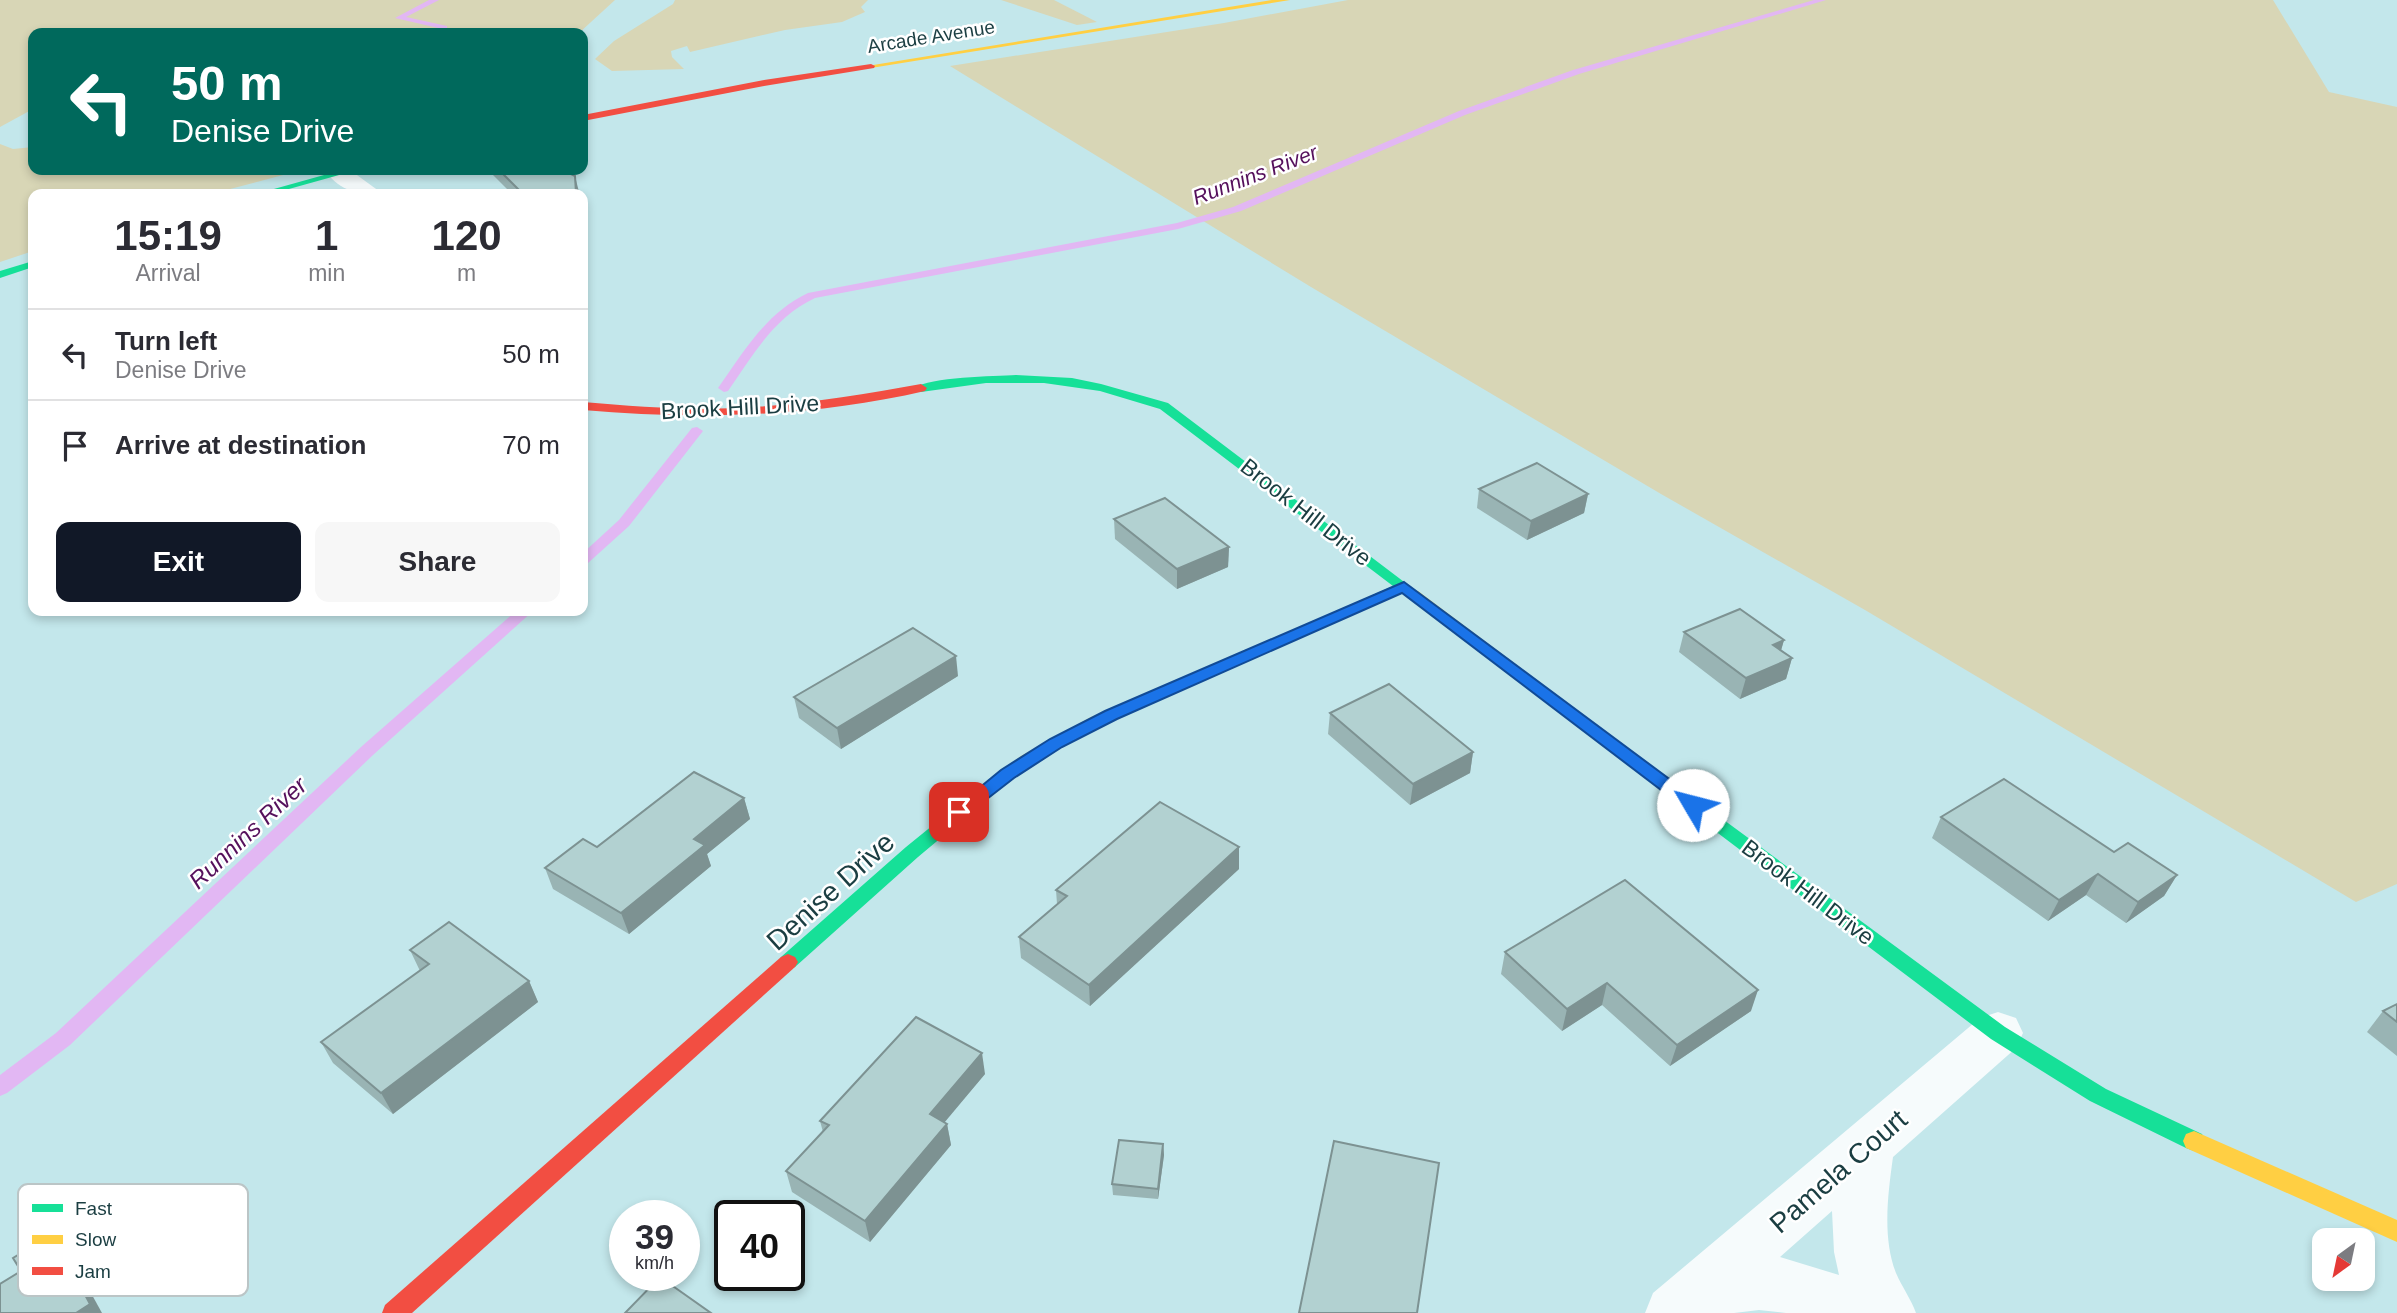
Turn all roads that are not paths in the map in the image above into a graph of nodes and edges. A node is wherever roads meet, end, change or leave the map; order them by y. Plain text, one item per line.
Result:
1 (1286, 0) edge
2 (588, 117) edge
3 (331, 175) edge
4 (350, 175) edge
5 (279, 189) edge
6 (366, 189) edge
7 (28, 266) edge
8 (0, 275) edge
9 (588, 406) edge
10 (1404, 587) junction
11 (1998, 1033) junction
12 (1868, 1145) junction
13 (2397, 1231) edge
14 (1676, 1311) edge
15 (394, 1313) edge
16 (1858, 1313) edge
17 (1887, 1313) edge

1 - 2 street, Arcade Avenue
3 - 5 street
4 - 6 street
7 - 8 street
9 - 10 street, Brook Hill Drive
10 - 11 street, Brook Hill Drive
10 - 15 street, Denise Drive
11 - 12 street, Pamela Court
11 - 13 street, Brook Hill Drive
12 - 14 street, Pamela Court
12 - 17 street
14 - 16 street, Pamela Court

